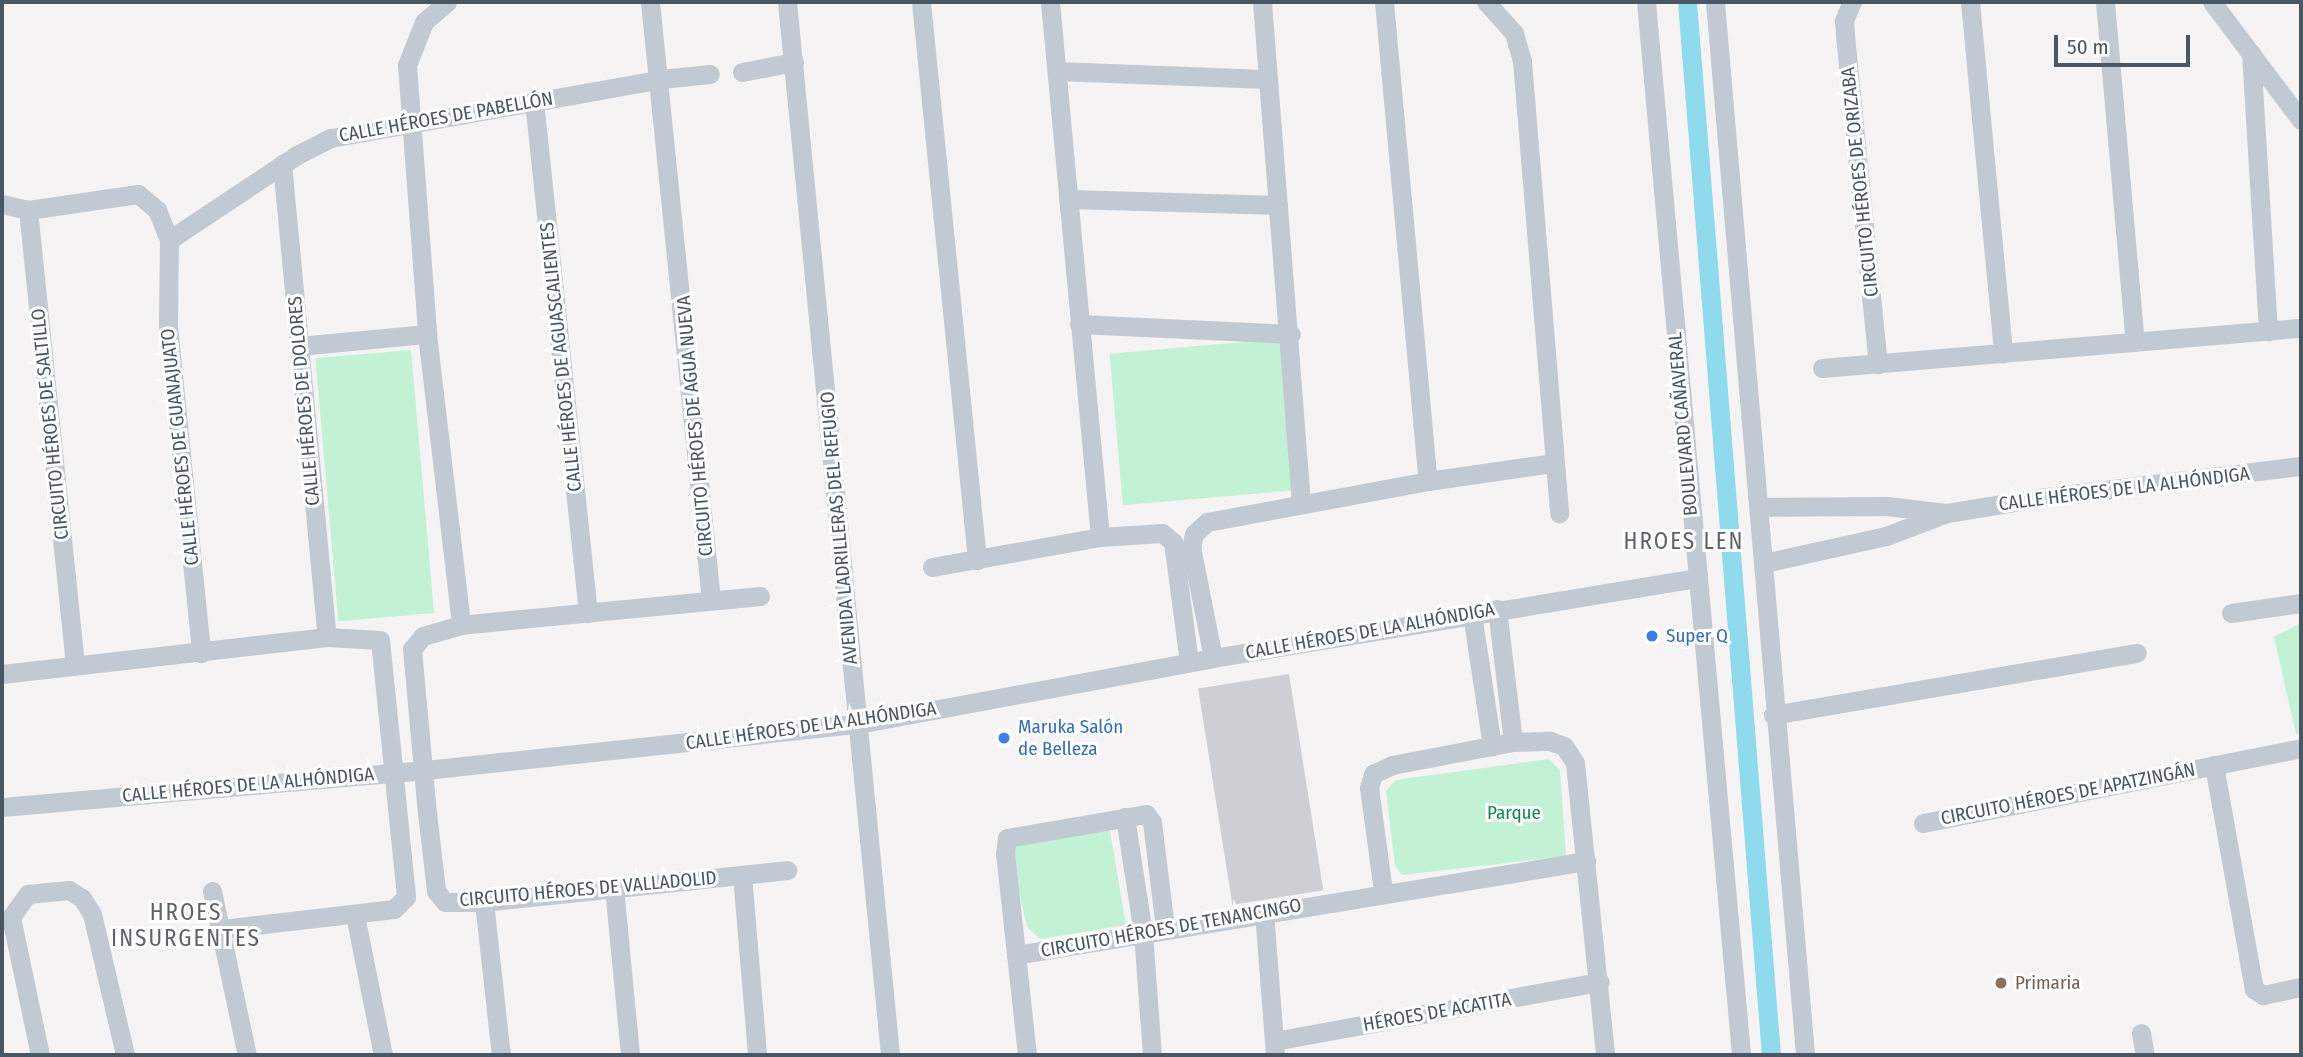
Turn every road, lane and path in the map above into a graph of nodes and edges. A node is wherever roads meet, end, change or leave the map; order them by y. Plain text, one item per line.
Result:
1 (447, 2) edge
2 (650, 2) edge
3 (787, 2) edge
4 (921, 2) edge
5 (1050, 2) edge
6 (1262, 2) edge
7 (1384, 2) edge
8 (1486, 2) edge
9 (1646, 2) edge
10 (1715, 2) edge
11 (1852, 2) edge
12 (1970, 2) edge
13 (2105, 2) edge
14 (2212, 2) edge
15 (2251, 53) junction
16 (794, 62) junction
17 (1057, 71) junction
18 (742, 72) dead end
19 (710, 74) dead end
20 (661, 79) junction
21 (1266, 79) junction
22 (534, 101) junction
23 (2301, 120) edge
24 (411, 123) junction
25 (282, 164) junction
26 (1068, 199) junction
27 (2, 204) edge
28 (1278, 205) junction
29 (29, 210) junction
30 (169, 240) junction
31 (1079, 324) junction
32 (2301, 328) edge
33 (2268, 331) junction
34 (427, 334) junction
35 (1291, 334) junction
36 (2134, 342) junction
37 (299, 346) junction
38 (2003, 353) junction
39 (1878, 363) junction
40 (1822, 368) dead end
41 (1553, 463) junction
42 (2301, 466) edge
43 (1427, 481) junction
44 (1301, 503) junction
45 (1759, 507) junction
46 (1559, 513) dead end
47 (1947, 513) junction
48 (1100, 537) junction
49 (978, 560) junction
50 (1764, 563) junction
51 (932, 568) dead end
52 (1697, 578) junction
53 (760, 596) dead end
54 (711, 600) junction
55 (2301, 603) edge
56 (1497, 609) junction
57 (588, 613) junction
58 (2231, 613) dead end
59 (1472, 614) junction
60 (461, 625) junction
61 (327, 637) junction
62 (201, 653) junction
63 (2137, 653) dead end
64 (1213, 658) junction
65 (1189, 662) junction
66 (75, 666) junction
67 (2, 674) edge
68 (1773, 715) junction
69 (858, 724) junction
70 (1513, 742) junction
71 (1492, 746) junction
72 (2301, 748) edge
73 (2214, 765) junction
74 (425, 770) junction
75 (393, 772) junction
76 (2, 807) edge
77 (1125, 817) junction
78 (1923, 822) dead end
79 (1586, 861) junction
80 (787, 870) dead end
81 (741, 875) junction
82 (614, 888) junction
83 (212, 891) dead end
84 (1383, 891) junction
85 (484, 902) junction
86 (1264, 912) junction
87 (355, 915) junction
88 (1165, 928) junction
89 (220, 929) junction
90 (1143, 933) junction
91 (1016, 955) junction
92 (1600, 982) junction
93 (2301, 987) edge
94 (2141, 1032) dead end
95 (1275, 1048) edge
96 (40, 1055) edge
97 (125, 1055) edge
98 (247, 1055) edge
99 (383, 1055) edge
100 (500, 1055) edge
101 (630, 1055) edge
102 (757, 1055) edge
103 (890, 1055) edge
104 (1027, 1055) edge
105 (1152, 1055) edge
106 (1605, 1055) edge
107 (1741, 1055) edge
108 (1805, 1055) edge
109 (2145, 1055) edge

1 - 24 street
2 - 20 street, CIRCUITO HÉROES DE AGUA NUEVA
3 - 16 street, AVENIDA LADRILLERAS DEL REFUGIO
4 - 49 street
5 - 17 street
6 - 21 street
7 - 43 street
8 - 41 street
9 - 52 street, BOULEVARD CAÑAVERAL
10 - 45 street
11 - 39 street, CIRCUITO HÉROES DE ORIZABA
12 - 38 street
13 - 36 street
14 - 15 street
15 - 23 street
15 - 33 street
16 - 18 street
16 - 69 street, AVENIDA LADRILLERAS DEL REFUGIO
17 - 21 street
17 - 26 street
19 - 20 street, CALLE HÉROES DE PABELLÓN
20 - 22 street, CALLE HÉROES DE PABELLÓN
20 - 54 street, CIRCUITO HÉROES DE AGUA NUEVA
21 - 28 street
22 - 24 street, CALLE HÉROES DE PABELLÓN
22 - 57 street, CALLE HÉROES DE AGUASCALIENTES
24 - 25 street, CALLE HÉROES DE PABELLÓN
24 - 34 street
25 - 30 street, CALLE HÉROES DE PABELLÓN
25 - 37 street, CALLE HÉROES DE DOLORES
26 - 28 street
26 - 31 street
27 - 29 street
28 - 35 street
29 - 30 street
29 - 66 street, CIRCUITO HÉROES DE SALTILLO
30 - 62 street, CALLE HÉROES DE GUANAJUATO
31 - 35 street
31 - 48 street
32 - 33 street
33 - 36 street
34 - 37 street
34 - 60 street
35 - 44 street
36 - 38 street
37 - 61 street, CALLE HÉROES DE DOLORES
38 - 39 street
39 - 40 street
41 - 43 street
41 - 46 street
42 - 47 street, CALLE HÉROES DE LA ALHÓNDIGA
43 - 44 street
44 - 64 street
45 - 47 street, CALLE HÉROES DE LA ALHÓNDIGA
45 - 50 street
47 - 50 street, CALLE HÉROES DE LA ALHÓNDIGA
48 - 49 street
48 - 65 street
49 - 51 street
50 - 68 street
52 - 56 street, CALLE HÉROES DE LA ALHÓNDIGA
52 - 107 street, BOULEVARD CAÑAVERAL
53 - 54 street
54 - 57 street
55 - 58 street
56 - 59 street, CALLE HÉROES DE LA ALHÓNDIGA
56 - 70 street
57 - 60 street
59 - 64 street, CALLE HÉROES DE LA ALHÓNDIGA
59 - 71 street
60 - 74 street
61 - 62 street
61 - 75 street
62 - 66 street
63 - 68 street
64 - 65 street, CALLE HÉROES DE LA ALHÓNDIGA
65 - 69 street, CALLE HÉROES DE LA ALHÓNDIGA
66 - 67 street
68 - 108 street
69 - 74 street, CALLE HÉROES DE LA ALHÓNDIGA
69 - 103 street, AVENIDA LADRILLERAS DEL REFUGIO
70 - 71 street
70 - 79 street
71 - 84 street
72 - 73 street, CIRCUITO HÉROES DE APATZINGÁN
73 - 78 street, CIRCUITO HÉROES DE APATZINGÁN
73 - 93 street, CIRCUITO HÉROES DE APATZINGÁN
74 - 75 street, CALLE HÉROES DE LA ALHÓNDIGA
74 - 85 street, CIRCUITO HÉROES DE VALLADOLID
75 - 76 street, CALLE HÉROES DE LA ALHÓNDIGA
75 - 87 street
77 - 88 street
77 - 90 street
77 - 91 street
79 - 84 street, CIRCUITO HÉROES DE TENANCINGO
79 - 92 street
80 - 81 street, CIRCUITO HÉROES DE VALLADOLID
81 - 82 street, CIRCUITO HÉROES DE VALLADOLID
81 - 102 street, CIRCUITO HÉROES DE VALLADOLID
82 - 85 street, CIRCUITO HÉROES DE VALLADOLID
82 - 101 street
83 - 89 street
84 - 86 street, CIRCUITO HÉROES DE TENANCINGO
85 - 100 street
86 - 88 street, CIRCUITO HÉROES DE TENANCINGO
86 - 95 street
87 - 89 street
87 - 99 street
88 - 90 street, CIRCUITO HÉROES DE TENANCINGO
89 - 98 street
90 - 91 street, CIRCUITO HÉROES DE TENANCINGO
90 - 105 street
91 - 104 street, CIRCUITO HÉROES DE TENANCINGO
92 - 95 street, HÉROES DE ACATITA
92 - 106 street
94 - 109 street
96 - 97 street

